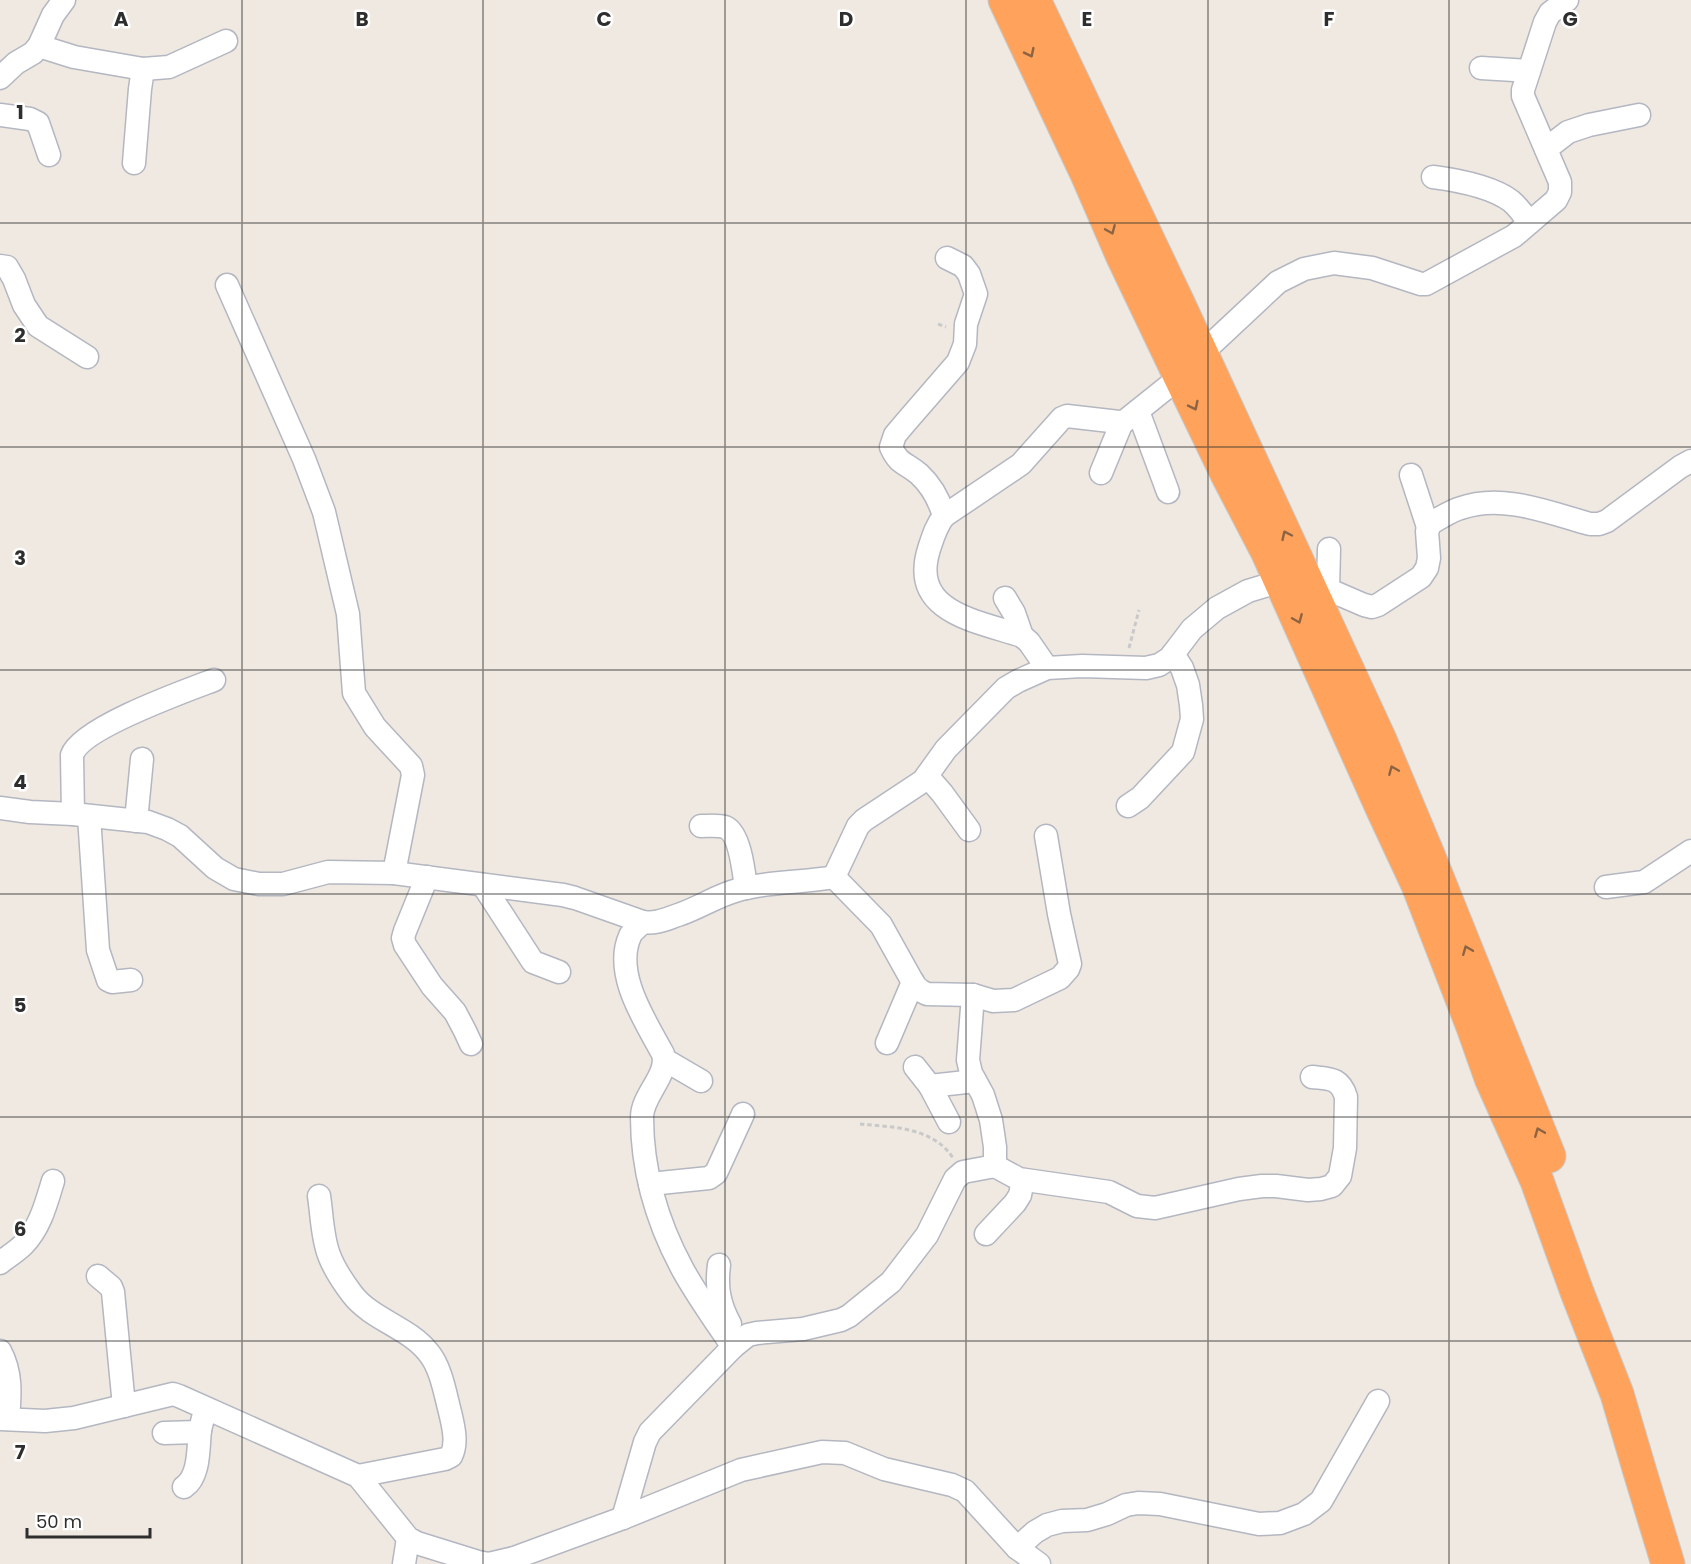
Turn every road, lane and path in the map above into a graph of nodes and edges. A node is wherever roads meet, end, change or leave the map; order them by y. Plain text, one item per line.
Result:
1 (64, 0) edge
2 (1005, 0) edge
3 (1034, 0) edge
4 (1567, 0) edge
5 (226, 41) dead end
6 (39, 46) junction
7 (1481, 68) dead end
8 (143, 69) junction
9 (1529, 71) junction
10 (0, 78) edge
11 (0, 115) edge
12 (1640, 115) dead end
13 (1546, 149) junction
14 (48, 155) dead end
15 (134, 164) dead end
16 (1433, 177) dead end
17 (1529, 223) junction
18 (946, 258) dead end
19 (0, 266) edge
20 (228, 285) dead end
21 (87, 357) dead end
22 (1191, 365) junction
23 (1130, 416) junction
24 (1691, 461) edge
25 (1101, 473) dead end
26 (1411, 475) dead end
27 (1168, 492) dead end
28 (944, 516) junction
29 (1428, 527) junction
30 (1329, 549) dead end
31 (1305, 583) junction
32 (1005, 598) dead end
33 (1139, 610) dead end
34 (1022, 636) junction
35 (1173, 654) junction
36 (1124, 667) junction
37 (1047, 668) junction
38 (214, 680) dead end
39 (142, 759) dead end
40 (927, 776) junction
41 (1128, 806) dead end
42 (0, 808) edge
43 (81, 815) junction
44 (136, 821) junction
45 (701, 826) dead end
46 (969, 830) dead end
47 (1046, 836) dead end
48 (1691, 851) edge
49 (394, 873) junction
50 (427, 877) junction
51 (834, 877) junction
52 (483, 885) junction
53 (1606, 887) dead end
54 (746, 888) junction
55 (643, 922) junction
56 (559, 972) dead end
57 (131, 980) dead end
58 (913, 982) junction
59 (973, 995) junction
60 (887, 1043) dead end
61 (471, 1044) dead end
62 (665, 1060) junction
63 (915, 1066) dead end
64 (1312, 1077) dead end
65 (701, 1081) dead end
66 (975, 1081) junction
67 (930, 1086) junction
68 (743, 1114) dead end
69 (949, 1122) dead end
70 (860, 1124) dead end
71 (994, 1166) junction
72 (1543, 1169) junction
73 (963, 1172) junction
74 (1023, 1180) junction
75 (53, 1181) dead end
76 (650, 1184) junction
77 (319, 1196) dead end
78 (986, 1234) dead end
79 (0, 1263) edge
80 (719, 1265) dead end
81 (98, 1276) dead end
82 (736, 1344) junction
83 (0, 1351) edge
84 (1378, 1401) dead end
85 (124, 1406) junction
86 (206, 1407) junction
87 (4, 1419) edge
88 (200, 1430) junction
89 (164, 1433) dead end
90 (358, 1476) junction
91 (184, 1487) dead end
92 (623, 1518) junction
93 (408, 1538) junction
94 (1017, 1548) junction
95 (515, 1561) edge
96 (404, 1564) edge
97 (1039, 1564) edge
98 (1668, 1564) edge
99 (1688, 1564) edge

1 - 6 street
2 -> 22 highway
3 - 22 highway
4 - 9 street
5 - 8 street
6 - 8 street
6 - 10 street
7 - 9 street
8 - 15 street
9 - 13 street
11 - 14 street
12 - 13 street
13 - 17 street
16 - 17 street
17 - 22 street
18 - 28 street
19 - 21 street
20 - 49 street
22 - 23 street
22 - 31 highway
23 - 25 street
23 - 27 street
23 - 28 street
24 - 29 street
26 - 29 street
28 - 34 street
29 - 31 street
30 - 31 street
31 - 35 street
31 - 72 highway
32 - 34 street
33 - 36 path
34 - 37 street
35 - 36 street
35 - 41 street
36 - 37 street
37 - 40 street
38 - 43 street
39 - 44 street
40 - 46 street
40 - 51 street
42 - 43 street
43 - 44 street
43 - 57 street
44 - 49 street
45 - 54 street
47 - 59 street
48 - 53 street
49 - 50 street
50 - 52 street
50 - 61 street
51 - 54 street
51 - 58 street
52 - 55 street
52 - 56 street
54 - 55 street
55 - 62 street
58 - 59 street
58 - 60 street
59 - 66 street
62 - 65 street
62 - 76 street
63 - 67 street
64 - 74 street
66 - 67 street
66 - 71 street
67 - 69 street
68 - 76 street
70 - 73 path
71 - 73 street
71 - 74 street
72 - 98 highway
72 - 99 highway
73 - 82 street
74 - 78 street
75 - 79 street
76 - 82 street
77 - 90 street
80 - 82 street
81 - 85 street
82 - 92 street
83 - 87 street
84 - 94 street
85 - 86 street
85 - 87 street
86 - 88 street
86 - 90 street
88 - 89 street
88 - 91 street
90 - 93 street
92 - 94 street
92 - 95 street
93 - 95 street
93 - 96 street
94 - 97 street

